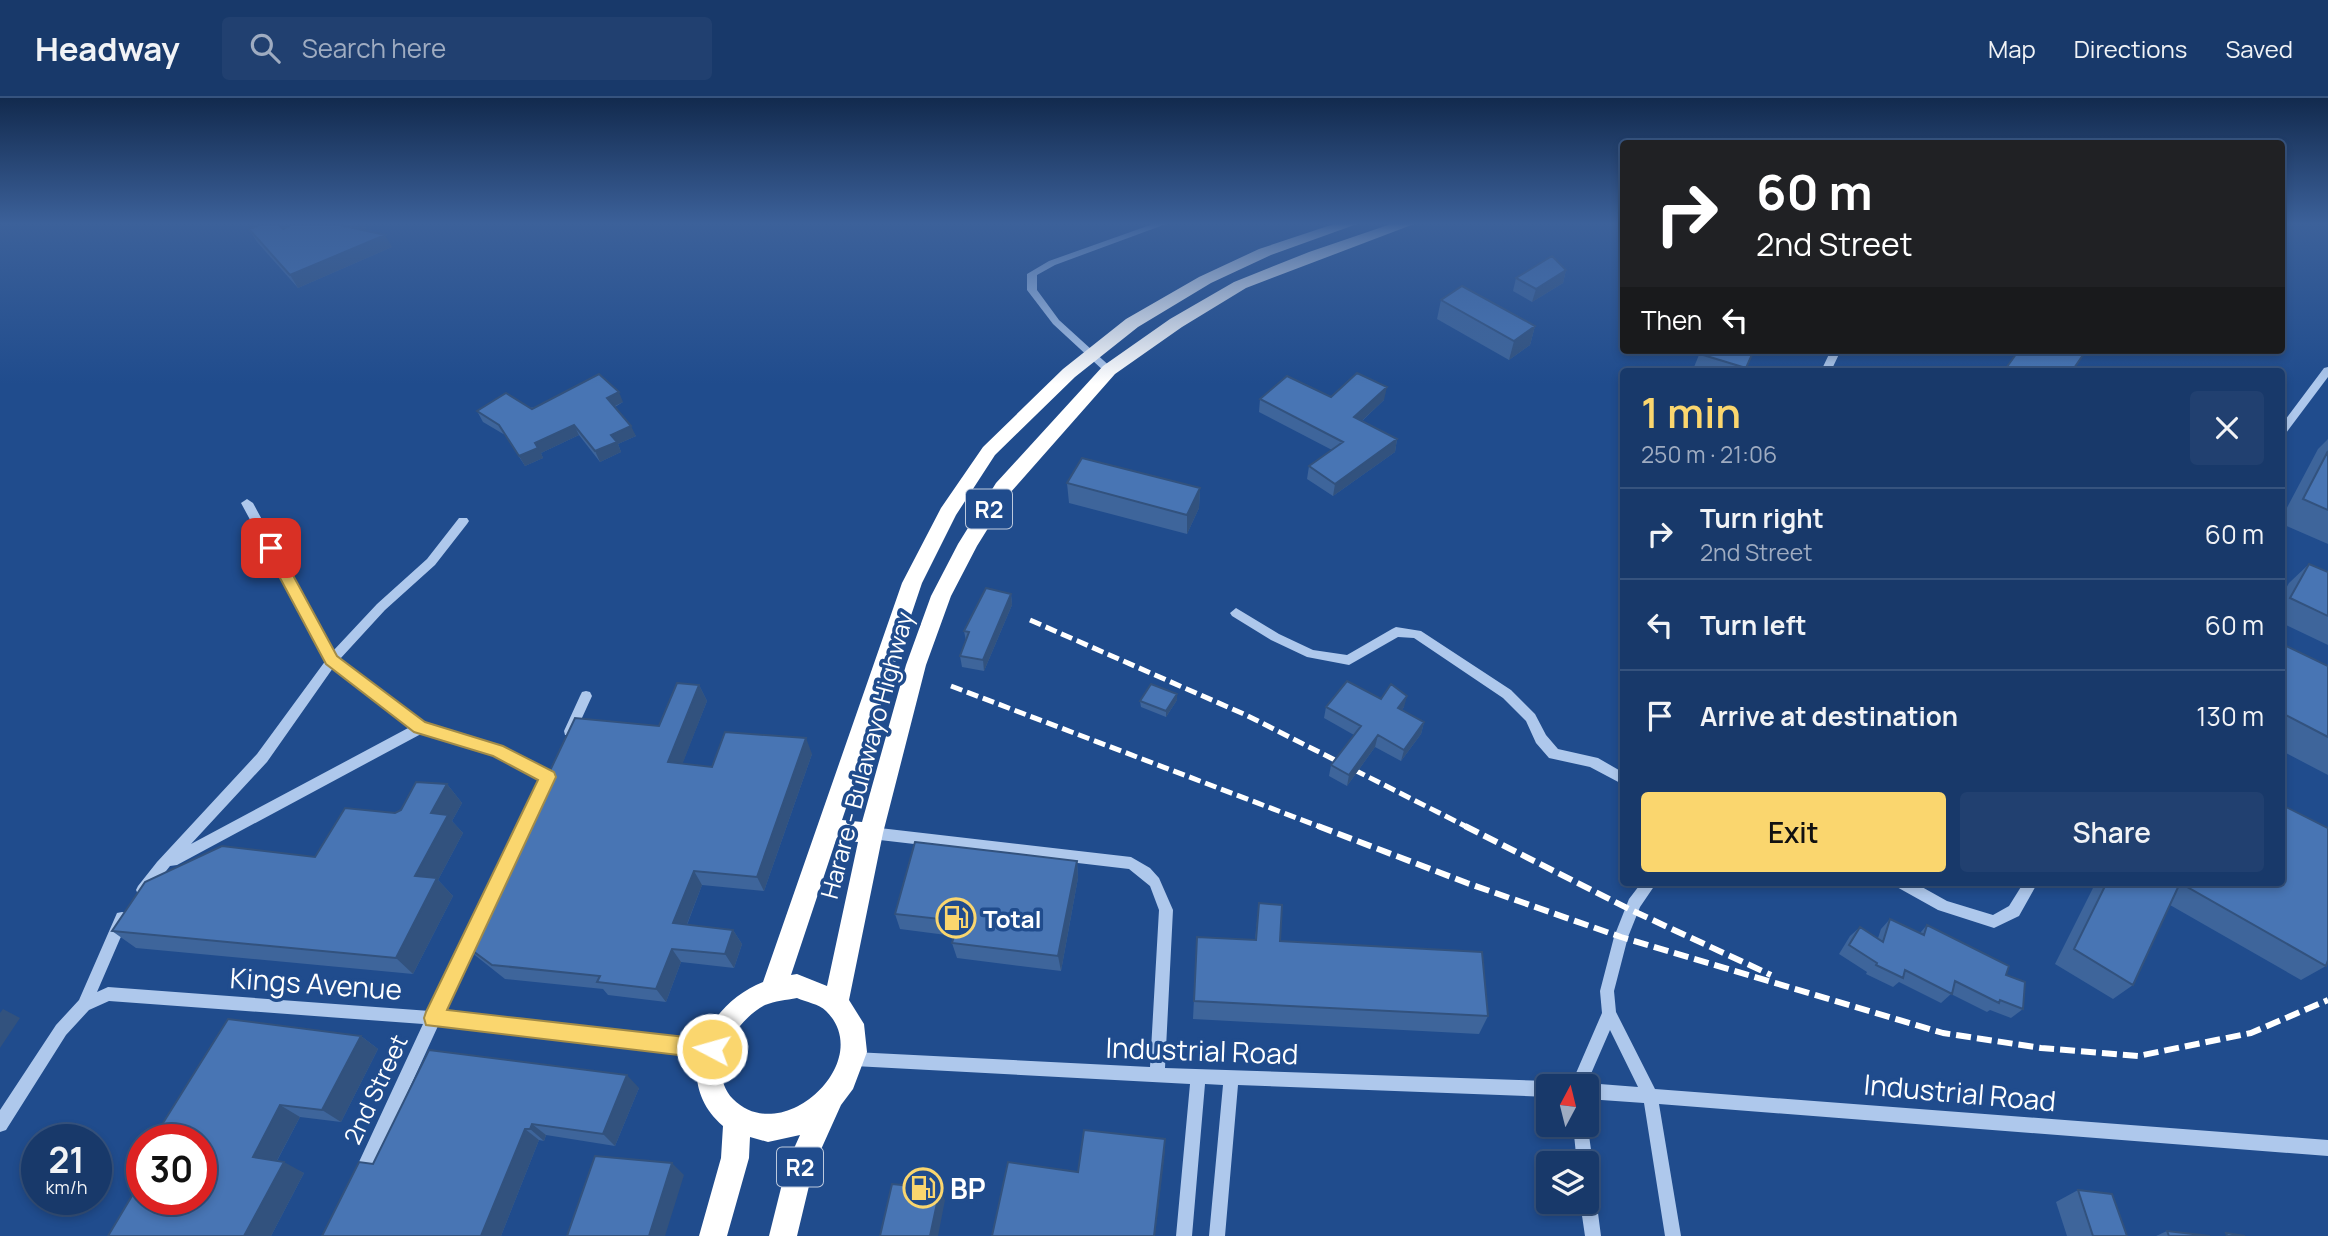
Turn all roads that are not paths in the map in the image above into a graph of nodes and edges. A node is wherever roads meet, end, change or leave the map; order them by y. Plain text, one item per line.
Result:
1 (1032, 277) edge
2 (1211, 277) edge
3 (1260, 277) edge
4 (1092, 355) junction
5 (1108, 370) junction
6 (2328, 370) edge
7 (2285, 427) edge
8 (247, 503) dead end
9 (463, 521) dead end
10 (1236, 613) dead end
11 (332, 660) junction
12 (586, 696) dead end
13 (420, 728) junction
14 (564, 743) edge
15 (547, 777) edge
16 (1620, 777) edge
17 (829, 829) junction
18 (871, 833) junction
19 (162, 866) junction
20 (1647, 886) edge
21 (1907, 886) edge
22 (2029, 886) edge
23 (479, 922) edge
24 (773, 990) junction
25 (836, 1001) junction
26 (85, 1005) junction
27 (1609, 1013) junction
28 (433, 1018) junction
29 (712, 1049) junction
30 (854, 1059) junction
31 (1583, 1074) edge
32 (1157, 1075) junction
33 (1198, 1077) junction
34 (1231, 1078) junction
35 (1536, 1089) edge
36 (1600, 1091) edge
37 (1650, 1094) junction
38 (829, 1102) junction
39 (737, 1119) junction
40 (0, 1124) edge
41 (2328, 1148) edge
42 (355, 1188) edge
43 (1590, 1214) edge
44 (713, 1236) edge
45 (783, 1236) edge
46 (1184, 1236) edge
47 (1217, 1236) edge
48 (1593, 1236) edge
49 (1673, 1236) edge

1 - 4 street
2 - 4 highway, Harare - Bulawayo Highway / R2
3 - 5 highway, Harare - Bulawayo Highway / R2
4 - 5 street
4 - 17 highway, Harare - Bulawayo Highway / R2
5 - 18 highway, Harare - Bulawayo Highway / R2
6 - 7 street
8 - 11 street
9 - 11 street
10 - 16 street
11 - 13 street
11 - 19 street
12 - 14 street
13 - 15 street
13 - 19 street
17 - 18 highway
17 - 24 highway, Harare - Bulawayo Highway / R2
18 - 25 highway, Harare - Bulawayo Highway / R2
18 - 32 street
19 - 26 street
20 - 27 street
21 - 22 street
23 - 28 street, 2nd Street
24 - 25 highway
24 - 29 highway
25 - 30 highway
26 - 28 street, Kings Avenue
26 - 40 street
27 - 31 street
27 - 37 street
28 - 29 street, Kings Avenue
28 - 42 street, 2nd Street
29 - 39 highway
30 - 32 street, Industrial Road
30 - 38 highway, R2
32 - 33 street, Industrial Road
33 - 34 street, Industrial Road
33 - 46 street
34 - 35 street, Industrial Road
34 - 47 street
36 - 37 street, Industrial Road
37 - 41 street, Industrial Road
37 - 49 street
38 - 39 highway, R2
38 - 45 highway, R2
39 - 44 highway
43 - 48 street

